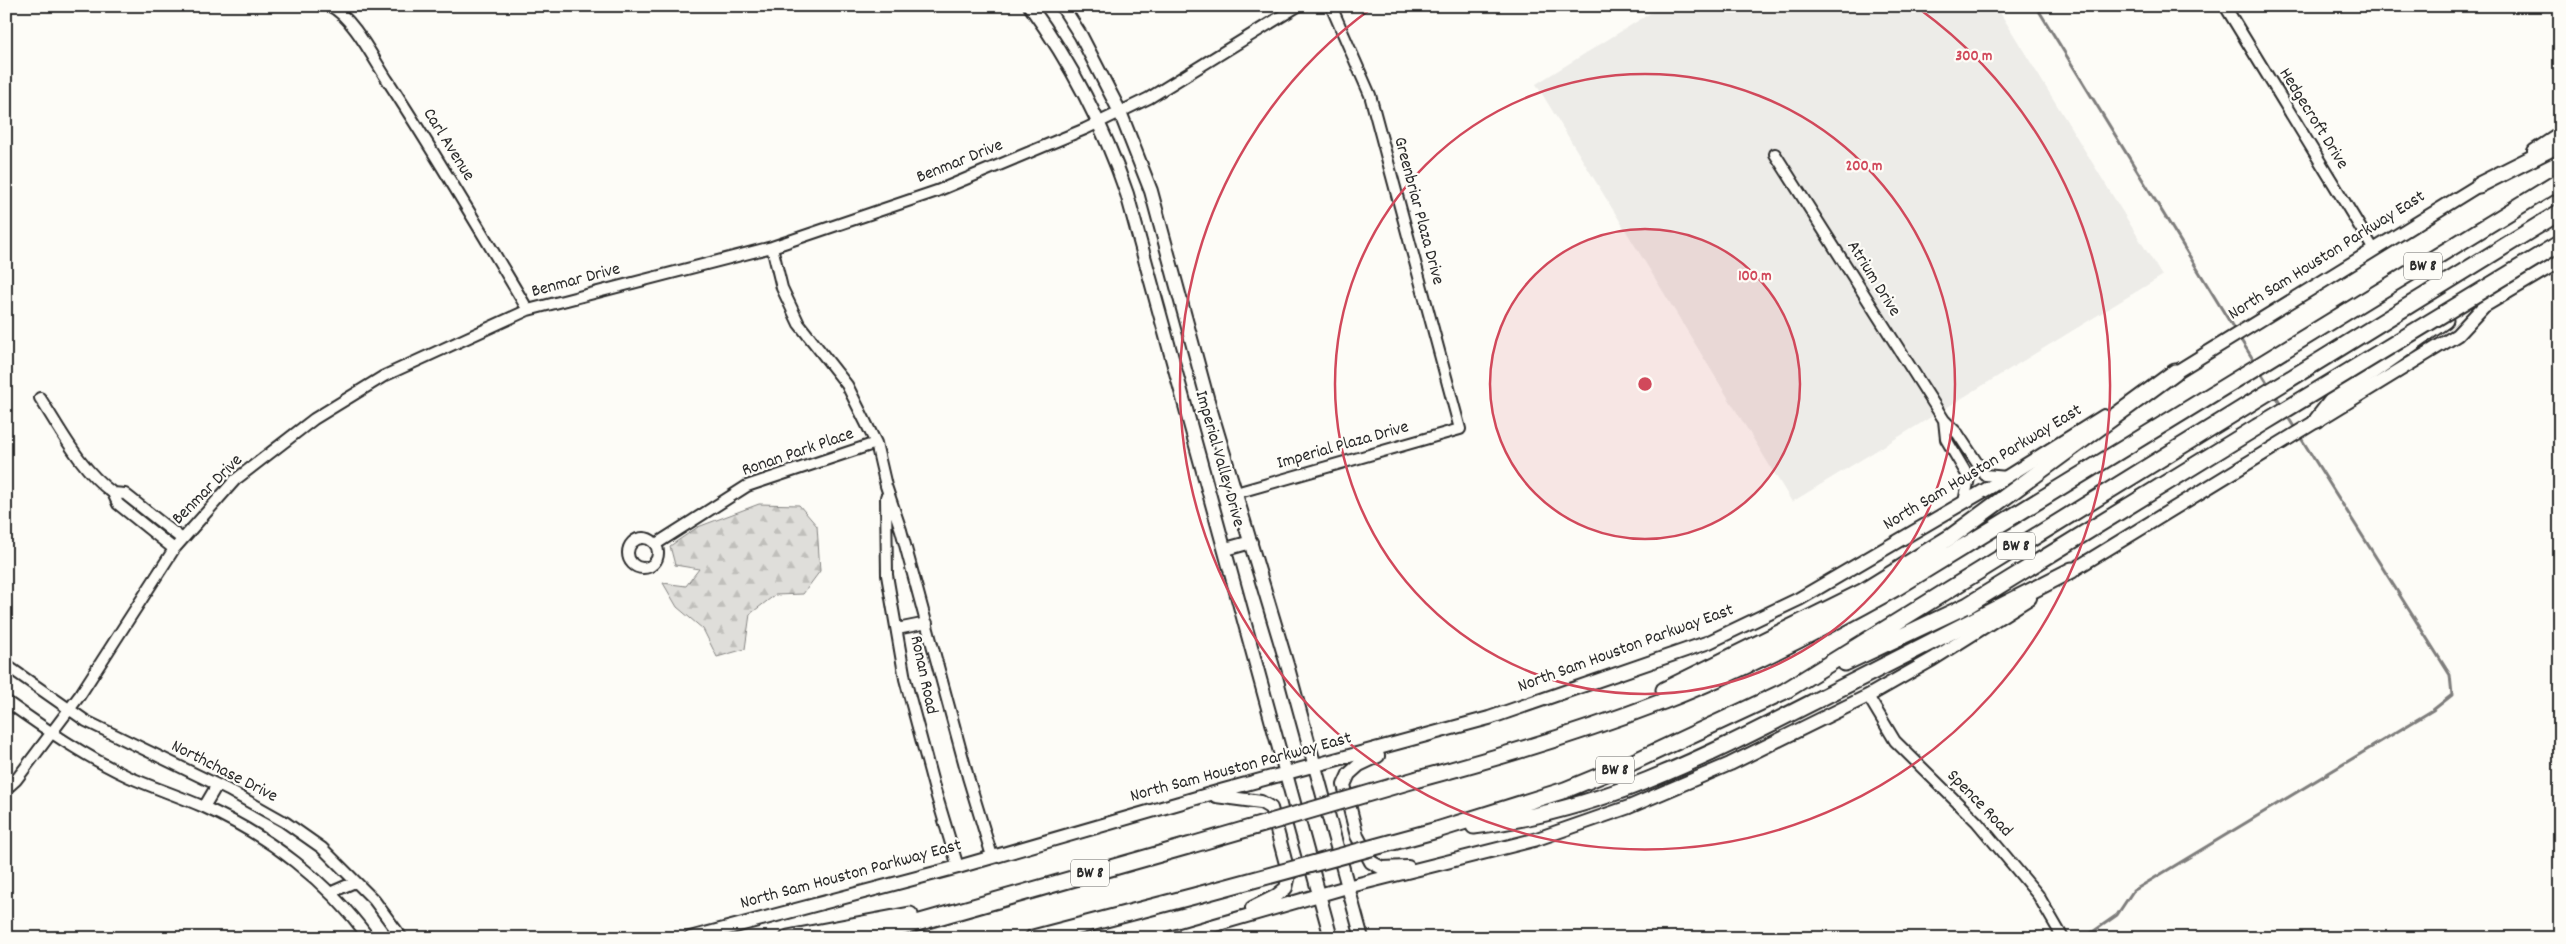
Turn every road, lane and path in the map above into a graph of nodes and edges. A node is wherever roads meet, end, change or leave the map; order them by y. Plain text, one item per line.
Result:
1 (330, 6) edge
2 (1030, 6) edge
3 (1062, 6) edge
4 (1298, 6) edge
5 (1331, 6) edge
6 (2224, 6) edge
7 (1120, 112) junction
8 (1098, 123) junction
9 (2560, 134) edge
10 (2560, 144) edge
11 (1775, 154) dead end
12 (2560, 181) edge
13 (2479, 184) junction
14 (2560, 212) edge
15 (2560, 242) edge
16 (772, 247) junction
17 (2374, 250) junction
18 (2560, 261) edge
19 (528, 310) junction
20 (2175, 372) junction
21 (40, 398) dead end
22 (1944, 420) junction
23 (2317, 420) junction
24 (1460, 429) joint
25 (876, 443) junction
26 (2007, 477) junction
27 (886, 486) junction
28 (113, 493) junction
29 (1236, 493) junction
30 (1964, 502) junction
31 (182, 539) junction
32 (1250, 542) junction
33 (656, 544) dead end
34 (174, 549) junction
35 (1226, 549) junction
36 (2072, 570) junction
37 (927, 623) junction
38 (897, 629) junction
39 (6, 666) edge
40 (1785, 691) junction
41 (1868, 696) junction
42 (6, 701) edge
43 (69, 710) junction
44 (1587, 729) junction
45 (52, 733) junction
46 (1410, 741) junction
47 (1315, 767) junction
48 (1285, 776) junction
49 (217, 785) junction
50 (6, 789) edge
51 (1207, 795) junction
52 (204, 807) junction
53 (1437, 830) junction
54 (992, 856) junction
55 (958, 867) junction
56 (1424, 868) junction
57 (356, 882) junction
58 (1347, 886) junction
59 (332, 892) junction
60 (1318, 895) junction
61 (992, 900) junction
62 (1102, 920) junction
63 (1220, 924) junction
64 (2062, 936) edge
65 (369, 938) edge
66 (402, 938) edge
67 (690, 938) edge
68 (788, 938) edge
69 (864, 938) edge
70 (1033, 938) edge
71 (1062, 938) edge
72 (1170, 938) edge
73 (1331, 938) edge
74 (1362, 938) edge

1 - 19 street, Carl Avenue
2 - 8 main road, Imperial Valley Drive
3 - 7 main road, Imperial Valley Drive
4 - 7 street, Benmar Drive
5 - 24 street, Greenbriar Plaza Drive
6 - 17 street, Hedgecroft Drive
7 - 8 street, Benmar Drive
7 - 29 main road, Imperial Valley Drive
8 - 16 street, Benmar Drive
8 - 35 main road, Imperial Valley Drive
9 - 13 main road, North Sam Houston Parkway East
10 - 13 highway
11 - 22 street, Atrium Drive
12 - 44 highway, BW 8
13 - 17 main road, North Sam Houston Parkway East
14 - 40 highway, BW 8
15 - 23 highway
15 - 40 highway, bridge
16 - 19 street, Benmar Drive
16 - 25 street, Ronan Road
17 - 20 main road, North Sam Houston Parkway East
18 - 23 main road
19 - 31 street, Benmar Drive
20 - 26 main road, North Sam Houston Parkway East
20 - 44 highway
21 - 28 street
22 - 26 street, Atrium Drive
22 - 30 street, Atrium Drive
23 - 36 main road
24 - 29 street, Imperial Plaza Drive
25 - 27 street, Ronan Road
25 - 33 street, Ronan Park Place
26 - 30 main road, North Sam Houston Parkway East
27 - 37 street, Ronan Road
27 - 38 street, Ronan Road
28 - 31 street
28 - 34 street
29 - 32 main road, Imperial Valley Drive
30 - 46 main road, North Sam Houston Parkway East
31 - 34 street, Benmar Drive
32 - 35 main road
32 - 47 main road, Imperial Valley Drive
34 - 43 street, Benmar Drive
35 - 48 main road, Imperial Valley Drive
36 - 41 main road
36 - 53 highway
37 - 38 street
37 - 54 street, Ronan Road
38 - 55 street, Ronan Road
39 - 43 street, Northchase Drive
40 - 53 highway, BW 8
41 - 56 main road
41 - 64 street, Spence Road
42 - 45 street
43 - 45 street, Benmar Drive
43 - 49 street, Northchase Drive
44 - 61 highway, BW 8, bridge
45 - 50 street, Benmar Drive
45 - 52 street
46 - 47 main road, North Sam Houston Parkway East
46 - 56 main road
47 - 48 main road, North Sam Houston Parkway East
47 - 58 main road, Imperial Valley Drive
48 - 51 main road, North Sam Houston Parkway East
48 - 60 main road, Imperial Valley Drive
49 - 52 street
49 - 57 street, Northchase Drive
51 - 54 main road, North Sam Houston Parkway East
51 - 63 main road
52 - 59 street
53 - 62 highway, BW 8, bridge
54 - 55 main road, North Sam Houston Parkway East
55 - 67 main road, North Sam Houston Parkway East
56 - 58 main road
57 - 59 street
57 - 66 street, Northchase Drive
58 - 60 main road
58 - 74 main road, Imperial Valley Drive
59 - 65 street
60 - 63 main road
60 - 73 main road, Imperial Valley Drive
61 - 68 highway
61 - 69 highway, BW 8
62 - 70 highway, BW 8
62 - 71 highway
63 - 72 main road

